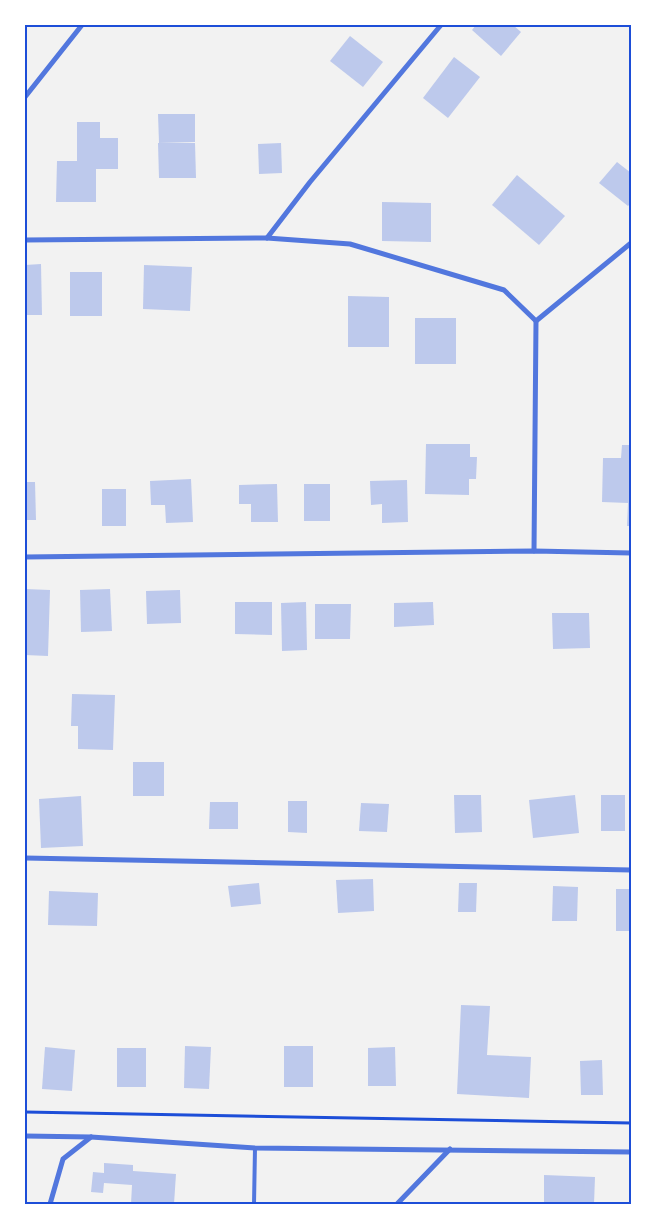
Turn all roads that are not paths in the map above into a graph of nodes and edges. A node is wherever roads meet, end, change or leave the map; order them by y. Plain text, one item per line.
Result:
1 (82, 25) edge
2 (442, 25) edge
3 (25, 97) edge
4 (267, 238) junction
5 (25, 240) edge
6 (631, 243) edge
7 (536, 321) junction
8 (534, 552) junction
9 (631, 553) edge
10 (25, 557) edge
11 (25, 858) edge
12 (631, 870) edge
13 (25, 1136) edge
14 (91, 1137) junction
15 (255, 1148) junction
16 (450, 1149) junction
17 (631, 1152) edge
18 (50, 1204) edge
19 (254, 1204) edge
20 (397, 1204) edge

1 - 3 street
2 - 4 street
4 - 5 street
4 - 7 street
6 - 7 street
7 - 8 street
8 - 9 street
8 - 10 street
11 - 12 street
13 - 14 street
14 - 15 street
14 - 18 street
15 - 16 street
15 - 19 lane
16 - 17 street
16 - 20 street

